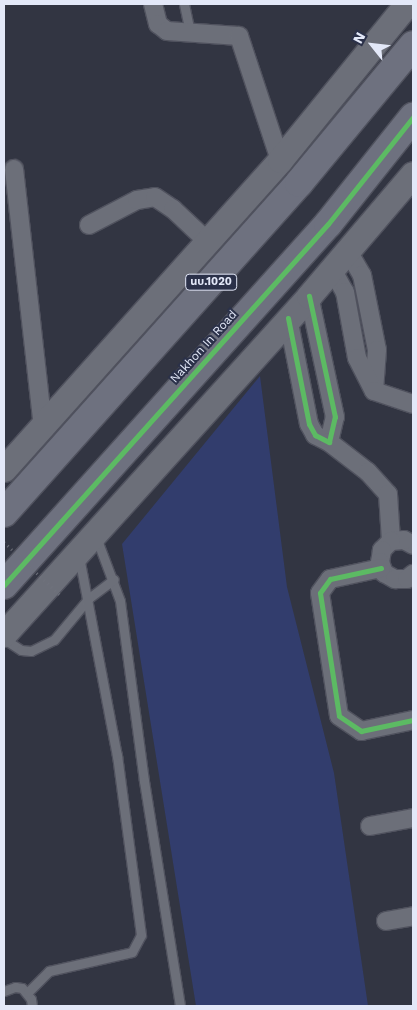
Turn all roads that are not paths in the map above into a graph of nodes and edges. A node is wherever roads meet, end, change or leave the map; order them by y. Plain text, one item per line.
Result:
1 (153, 4) edge
2 (184, 4) edge
3 (407, 4) edge
4 (190, 32) junction
5 (413, 45) edge
6 (413, 117) edge
7 (280, 160) junction
8 (14, 169) dead end
9 (406, 188) edge
10 (89, 224) dead end
11 (208, 242) junction
12 (340, 260) junction
13 (309, 296) junction
14 (288, 318) junction
15 (374, 391) junction
16 (413, 404) edge
17 (43, 426) junction
18 (329, 442) junction
19 (4, 469) edge
20 (4, 513) edge
21 (391, 542) junction
22 (86, 544) junction
23 (413, 546) edge
24 (381, 568) junction
25 (413, 578) edge
26 (114, 579) junction
27 (4, 585) edge
28 (89, 598) junction
29 (4, 634) edge
30 (4, 639) edge
31 (413, 720) edge
32 (413, 818) edge
33 (370, 826) dead end
34 (413, 916) edge
35 (386, 921) dead end
36 (4, 991) edge
37 (28, 992) junction
38 (32, 1006) edge
39 (180, 1006) edge

1 - 4 street
2 - 4 lane
3 - 7 main road, นบ.1020
4 - 7 street
5 - 20 main road, นบ.1020
6 - 27 main road, Nakhon In Road
7 - 11 main road, นบ.1020
8 - 17 street
9 - 12 main road
10 - 11 street
11 - 17 main road, นบ.1020
12 - 13 main road
12 - 15 street
12 - 15 street
13 - 14 main road
13 - 18 street
14 - 18 street
14 - 22 main road
15 - 16 street
17 - 19 main road, นบ.1020
18 - 21 street
21 - 23 street
21 - 24 street
22 - 26 lane
22 - 28 lane
22 - 29 main road
24 - 25 street
24 - 31 street
26 - 28 lane
26 - 39 lane
28 - 30 lane
28 - 37 lane
32 - 33 street
34 - 35 street
36 - 37 lane
37 - 38 lane

